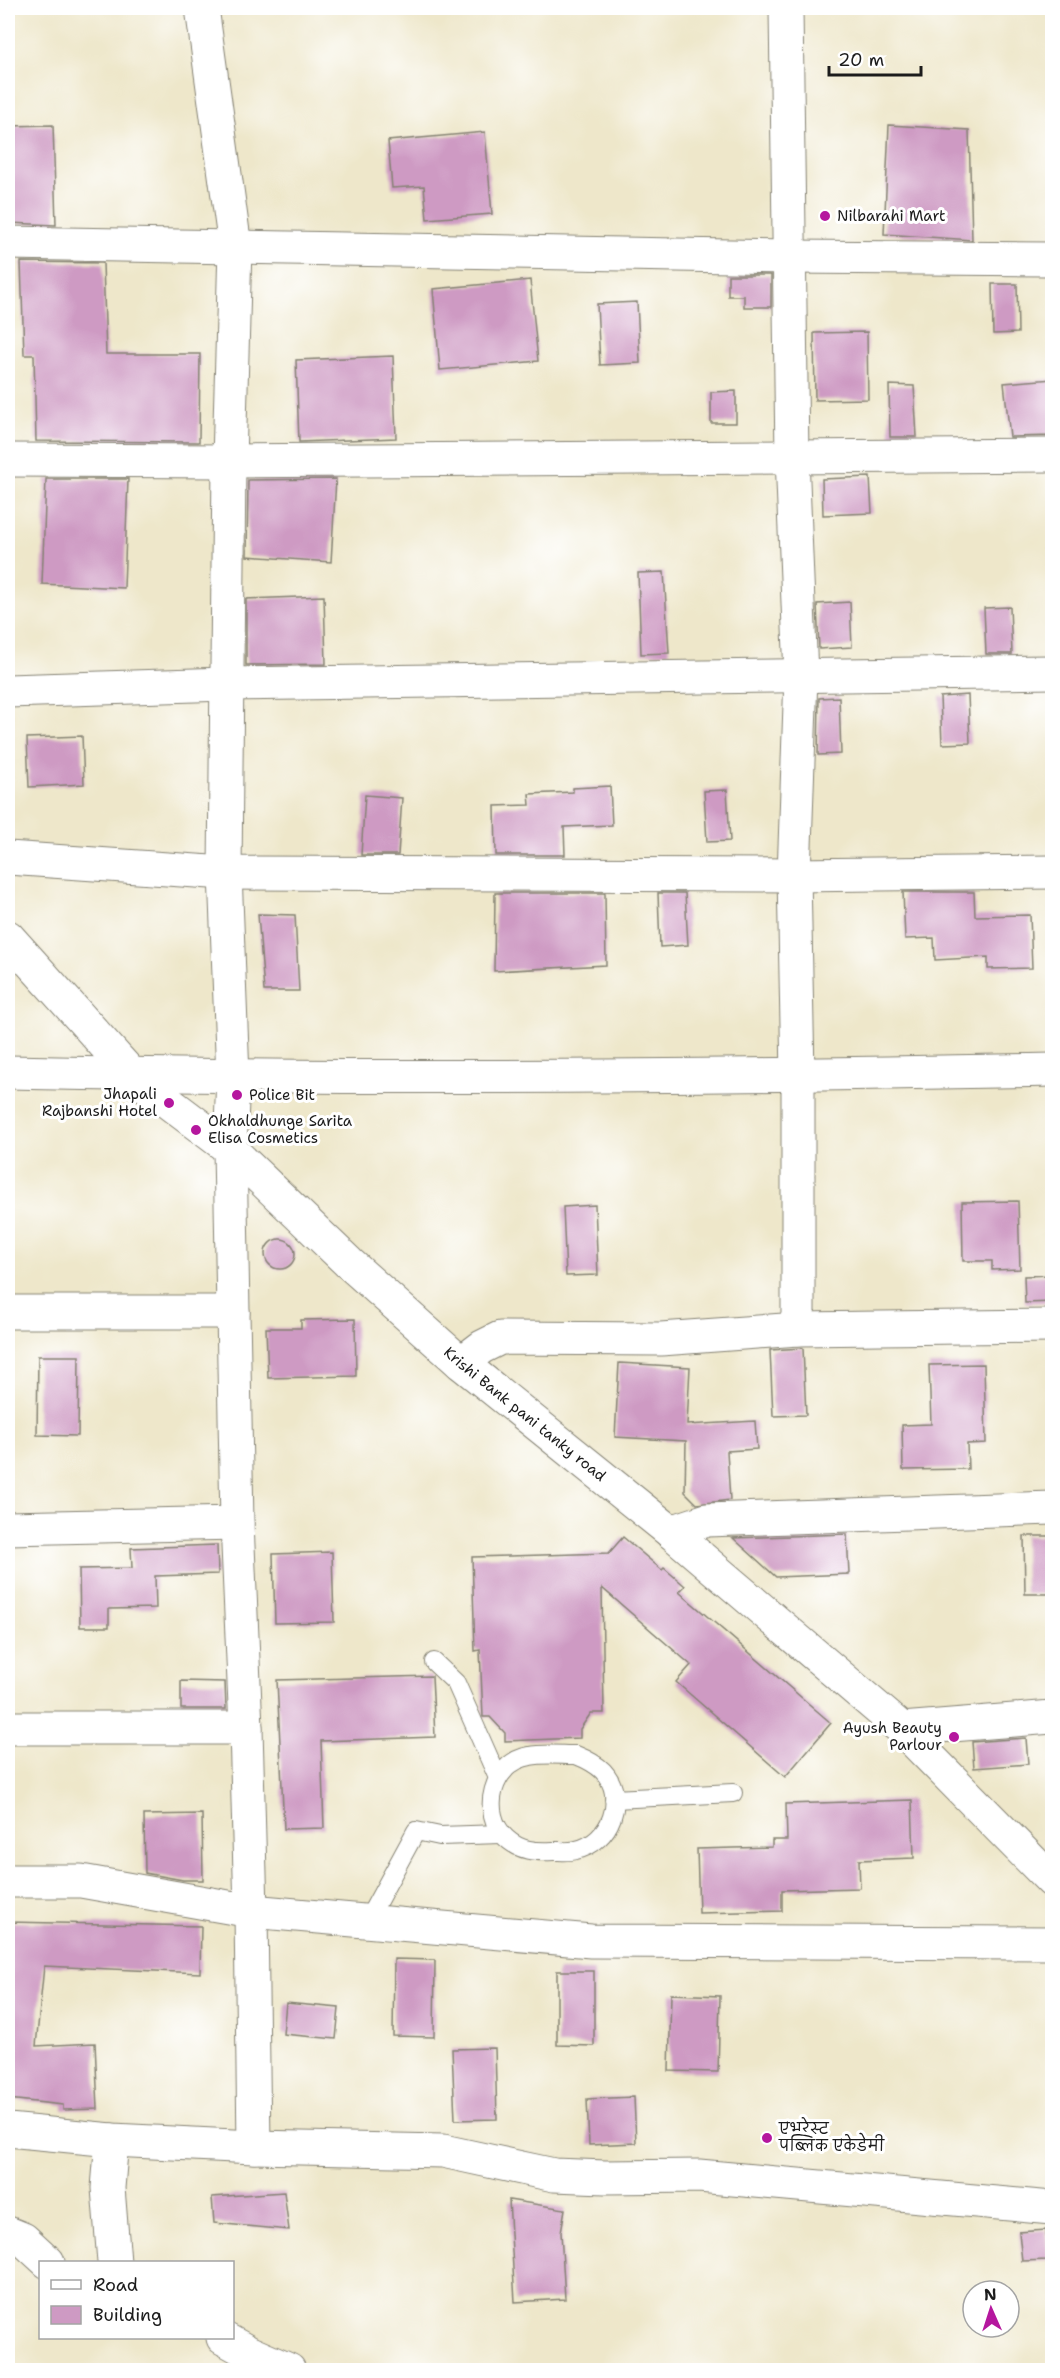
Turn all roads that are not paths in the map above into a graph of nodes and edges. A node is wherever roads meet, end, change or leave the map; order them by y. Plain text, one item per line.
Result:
1 (202, 8) edge
2 (786, 8) edge
3 (8, 243) edge
4 (235, 247) junction
5 (789, 257) junction
6 (1053, 259) edge
7 (1053, 455) edge
8 (792, 458) junction
9 (8, 460) edge
10 (229, 461) junction
11 (1053, 672) edge
12 (801, 676) junction
13 (226, 684) junction
14 (8, 691) edge
15 (8, 858) edge
16 (1053, 872) edge
17 (225, 873) junction
18 (794, 875) junction
19 (8, 937) edge
20 (1053, 1070) edge
21 (8, 1072) edge
22 (132, 1075) junction
23 (798, 1075) junction
24 (232, 1077) junction
25 (230, 1149) junction
26 (8, 1312) edge
27 (233, 1312) junction
28 (1053, 1326) edge
29 (798, 1329) junction
30 (461, 1363) junction
31 (1053, 1508) edge
32 (237, 1523) junction
33 (8, 1528) edge
34 (671, 1532) junction
35 (434, 1662) dead end
36 (1053, 1717) edge
37 (8, 1728) edge
38 (246, 1728) junction
39 (902, 1729) junction
40 (498, 1778) junction
41 (733, 1793) dead end
42 (614, 1799) junction
43 (501, 1834) junction
44 (8, 1881) edge
45 (1053, 1881) edge
46 (251, 1911) junction
47 (367, 1921) junction
48 (1053, 1943) edge
49 (8, 2130) edge
50 (112, 2140) junction
51 (254, 2148) junction
52 (1053, 2208) edge
53 (8, 2233) edge
54 (47, 2261) edge
55 (114, 2261) edge
56 (226, 2339) edge
57 (289, 2370) edge

1 - 4 street
2 - 5 street
3 - 4 street
4 - 5 street
4 - 10 street
5 - 6 street
5 - 8 street
7 - 8 street
8 - 10 street
8 - 12 street
9 - 10 street
10 - 13 street
11 - 12 street
12 - 13 street
12 - 18 street
13 - 14 street
13 - 17 street
15 - 17 street
16 - 18 street
17 - 18 street
17 - 24 street
18 - 23 street
19 - 22 street, Krishi Bank pani tanky road
20 - 23 street
21 - 22 street
22 - 24 street
22 - 25 street, Krishi Bank pani tanky road
23 - 24 street
23 - 29 street
24 - 25 street
25 - 27 street
25 - 30 street, Krishi Bank pani tanky road
26 - 27 street
27 - 32 street
28 - 29 street
29 - 30 street
30 - 34 street, Krishi Bank pani tanky road
31 - 34 street
32 - 33 street
32 - 38 street
34 - 39 street, Krishi Bank pani tanky road
35 - 40 lane
36 - 39 street
37 - 38 street
38 - 46 street
39 - 45 street, Krishi Bank pani tanky road
40 - 42 lane
40 - 43 lane
41 - 42 lane
42 - 43 lane
43 - 47 lane
44 - 46 street
46 - 47 street
46 - 51 street
47 - 48 street
49 - 50 street
50 - 51 street
50 - 55 street
51 - 52 street
53 - 54 street
56 - 57 street

